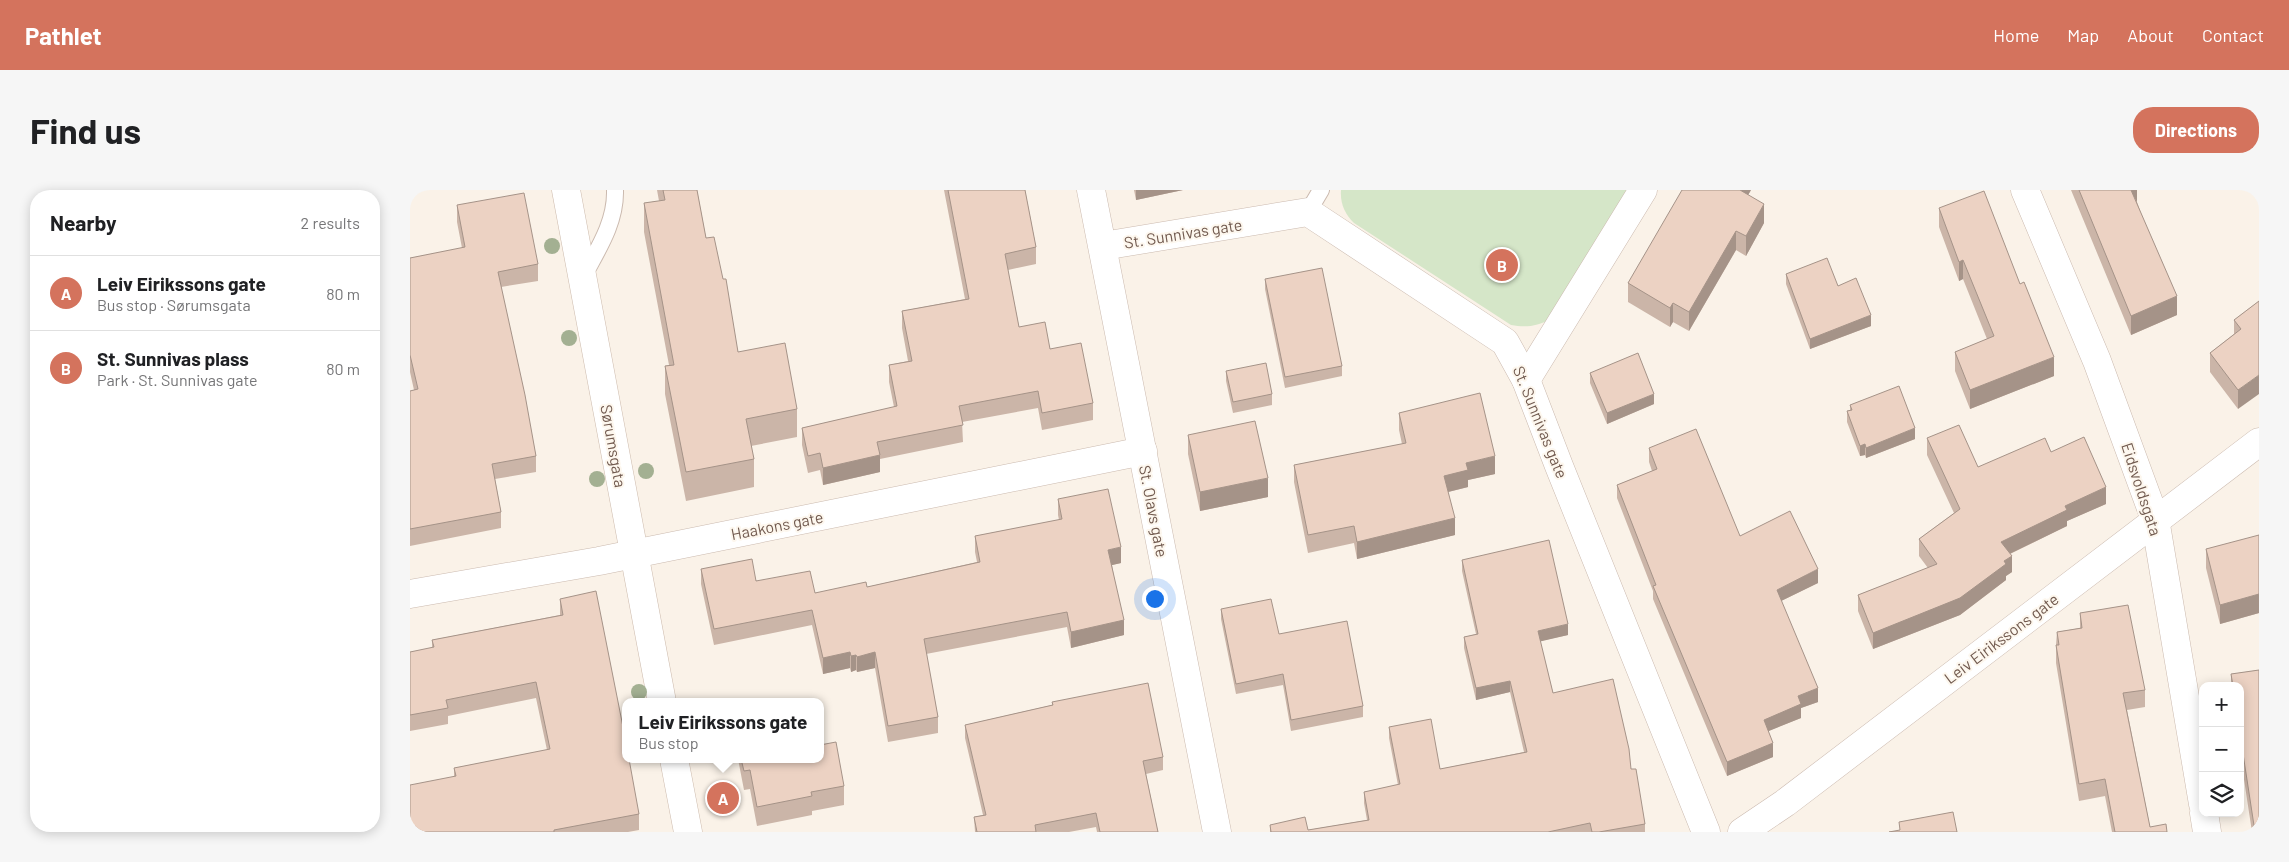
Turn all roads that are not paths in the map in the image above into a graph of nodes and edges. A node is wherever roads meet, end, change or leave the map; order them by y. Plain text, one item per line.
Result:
1 (566, 190) edge
2 (615, 190) edge
3 (1090, 190) edge
4 (1643, 190) edge
5 (2025, 190) edge
6 (1314, 201) edge
7 (1103, 246) junction
8 (583, 277) junction
9 (1526, 380) junction
10 (2259, 442) edge
11 (1143, 451) junction
12 (2155, 519) junction
13 (633, 554) junction
14 (410, 594) edge
15 (661, 698) edge
16 (675, 763) edge
17 (2199, 780) edge
18 (2205, 817) edge
19 (688, 832) edge
20 (1217, 832) edge
21 (1706, 832) edge
22 (1742, 832) edge
23 (2207, 832) edge

1 - 8 street, Sørumsgata
2 - 8 lane
3 - 7 street, St. Olavs gate
4 - 9 street
5 - 12 street, Eidsvoldsgata
6 - 7 street, St. Sunnivas gate
6 - 9 street, St. Sunnivas gate
7 - 11 street, St. Olavs gate
8 - 13 street, Sørumsgata
9 - 21 street, St. Sunnivas gate
10 - 12 street, Leiv Eirikssons gate
11 - 13 street, Haakons gate
11 - 20 street, St. Olavs gate
12 - 17 street, Eidsvoldsgata
12 - 22 street, Leiv Eirikssons gate
13 - 14 street, Haakons gate
13 - 15 street, Sørumsgata
16 - 19 street
18 - 23 street

